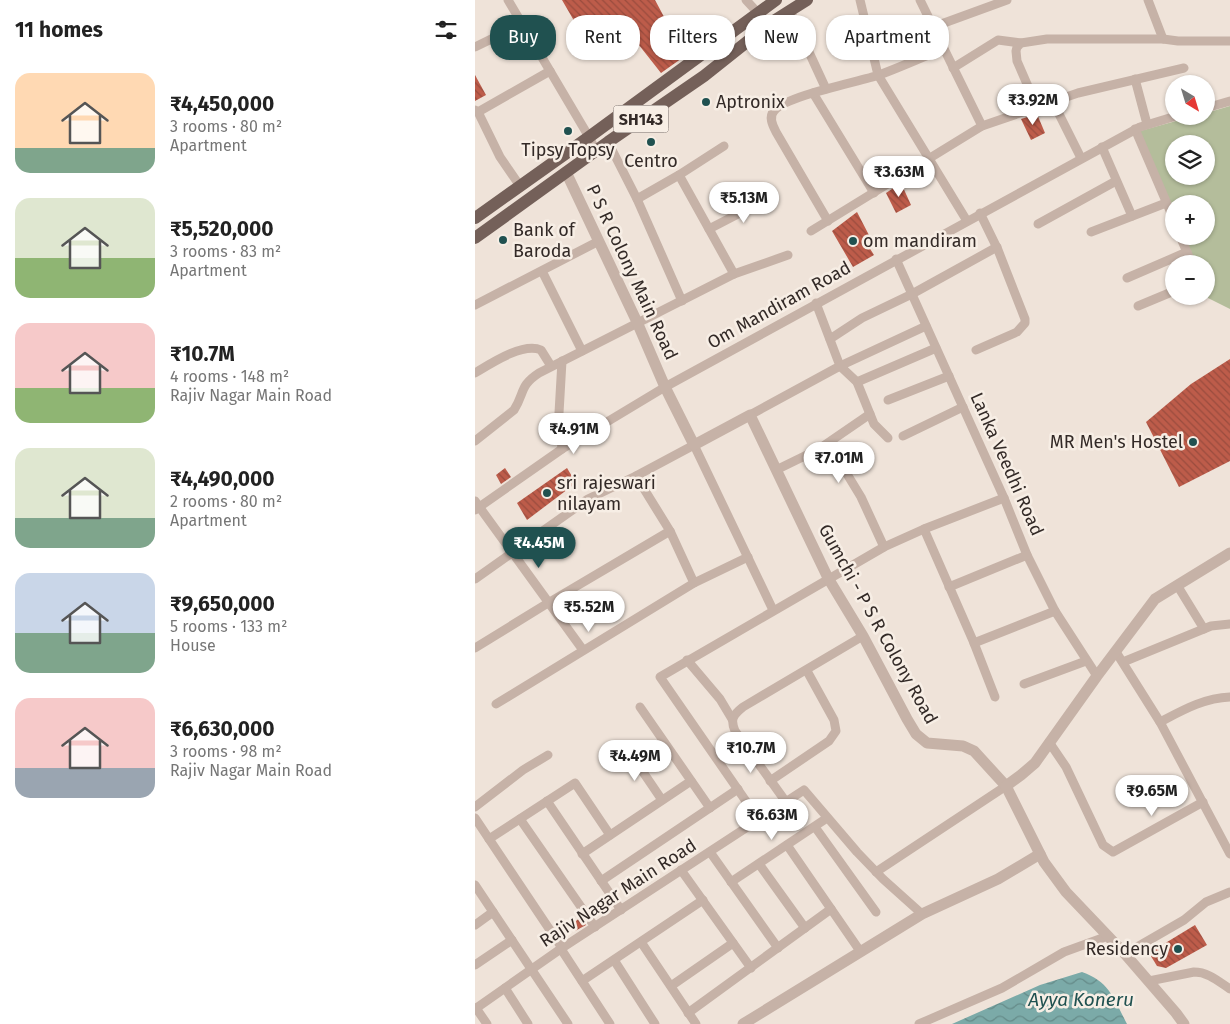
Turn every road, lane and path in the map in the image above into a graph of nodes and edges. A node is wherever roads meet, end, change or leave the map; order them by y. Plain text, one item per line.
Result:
1 (508, 0) edge
2 (746, 0) edge
3 (776, 0) edge
4 (807, 0) edge
5 (860, 0) edge
6 (920, 0) edge
7 (1007, 0) edge
8 (1148, 0) edge
9 (790, 10) junction
10 (758, 13) junction
11 (516, 15) edge
12 (927, 15) edge
13 (949, 21) edge
14 (1163, 38) junction
15 (490, 40) edge
16 (1230, 41) edge
17 (1021, 43) junction
18 (475, 47) edge
19 (544, 60) edge
20 (916, 60) edge
21 (949, 60) edge
22 (953, 68) junction
23 (1184, 68) dead end
24 (550, 70) junction
25 (878, 75) junction
26 (1135, 79) junction
27 (826, 89) junction
28 (813, 93) junction
29 (1230, 101) edge
30 (1053, 102) junction
31 (1215, 105) edge
32 (1037, 107) junction
33 (476, 111) edge
34 (1165, 119) edge
35 (1147, 124) junction
36 (982, 126) junction
37 (1135, 129) junction
38 (589, 137) junction
39 (608, 142) junction
40 (724, 146) dead end
41 (1102, 147) junction
42 (596, 151) junction
43 (1081, 158) junction
44 (931, 159) junction
45 (566, 172) junction
46 (679, 175) junction
47 (1117, 181) junction
48 (520, 186) junction
49 (874, 193) junction
50 (637, 198) junction
51 (767, 199) dead end
52 (1165, 201) edge
53 (1165, 203) edge
54 (980, 213) junction
55 (1132, 216) junction
56 (475, 218) edge
57 (967, 220) junction
58 (828, 221) junction
59 (1038, 224) dead end
60 (709, 228) junction
61 (811, 231) dead end
62 (1091, 232) dead end
63 (475, 238) edge
64 (599, 241) junction
65 (1184, 245) edge
66 (997, 247) junction
67 (1187, 252) junction
68 (788, 254) dead end
69 (1188, 255) edge
70 (896, 259) junction
71 (542, 271) junction
72 (734, 274) junction
73 (1127, 278) dead end
74 (912, 294) junction
75 (1165, 295) edge
76 (682, 301) junction
77 (816, 303) junction
78 (475, 305) edge
79 (1138, 306) dead end
80 (637, 322) junction
81 (926, 326) junction
82 (830, 339) junction
83 (936, 348) junction
84 (976, 350) dead end
85 (582, 351) junction
86 (562, 361) junction
87 (551, 366) junction
88 (839, 366) junction
89 (476, 371) edge
90 (949, 376) junction
91 (857, 382) junction
92 (665, 387) junction
93 (888, 400) dead end
94 (963, 407) junction
95 (750, 414) junction
96 (870, 414) junction
97 (903, 436) dead end
98 (888, 438) dead end
99 (475, 441) edge
100 (694, 445) junction
101 (562, 449) junction
102 (819, 449) junction
103 (776, 470) junction
104 (636, 476) junction
105 (1004, 498) junction
106 (476, 506) edge
107 (924, 529) junction
108 (670, 532) junction
109 (884, 547) junction
110 (513, 552) junction
111 (1230, 553) edge
112 (1027, 555) junction
113 (748, 556) junction
114 (828, 578) junction
115 (475, 579) edge
116 (695, 583) junction
117 (1177, 585) junction
118 (949, 587) junction
119 (548, 603) junction
120 (773, 610) junction
121 (1055, 611) junction
122 (1230, 624) edge
123 (1204, 629) junction
124 (863, 636) junction
125 (974, 643) junction
126 (475, 648) edge
127 (583, 650) junction
128 (1116, 652) junction
129 (687, 660) junction
130 (1086, 661) junction
131 (1123, 662) junction
132 (807, 671) junction
133 (1097, 676) junction
134 (1024, 684) dead end
135 (1230, 696) edge
136 (995, 697) dead end
137 (496, 704) dead end
138 (640, 706) dead end
139 (732, 719) junction
140 (1160, 722) junction
141 (1049, 742) junction
142 (628, 750) dead end
143 (548, 755) dead end
144 (770, 780) junction
145 (691, 781) junction
146 (1006, 786) junction
147 (738, 789) junction
148 (662, 800) junction
149 (547, 801) junction
150 (786, 802) junction
151 (1203, 802) junction
152 (475, 807) edge
153 (709, 808) junction
154 (475, 818) edge
155 (827, 818) junction
156 (519, 819) junction
157 (759, 820) junction
158 (815, 827) junction
159 (610, 835) junction
160 (489, 839) junction
161 (787, 845) junction
162 (710, 852) junction
163 (582, 854) junction
164 (1040, 854) junction
165 (1230, 854) edge
166 (759, 864) junction
167 (681, 870) junction
168 (875, 872) junction
169 (601, 881) junction
170 (731, 882) junction
171 (475, 885) edge
172 (1230, 892) edge
173 (703, 900) junction
174 (831, 909) junction
175 (621, 910) junction
176 (493, 912) junction
177 (876, 912) dead end
178 (922, 914) junction
179 (475, 925) edge
180 (595, 927) junction
181 (805, 928) junction
182 (1108, 936) junction
183 (512, 940) junction
184 (641, 942) junction
185 (733, 942) junction
186 (778, 948) junction
187 (562, 949) junction
188 (860, 951) junction
189 (1125, 954) junction
190 (613, 960) junction
191 (475, 965) edge
192 (751, 968) junction
193 (531, 970) junction
194 (1149, 981) junction
195 (582, 982) junction
196 (671, 986) junction
197 (505, 988) junction
198 (1230, 989) edge
199 (475, 1008) edge
200 (688, 1013) junction
201 (487, 1024) edge
202 (529, 1024) edge
203 (568, 1024) edge
204 (610, 1024) edge
205 (655, 1024) edge
206 (696, 1024) edge
207 (743, 1024) edge
208 (919, 1024) edge
209 (1184, 1024) edge

1 - 11 street
2 - 10 street
3 - 10 main road, SH143
4 - 9 main road, SH143
5 - 25 street
6 - 12 street
7 - 13 street
8 - 14 street
9 - 27 street
9 - 39 main road, SH143
10 - 38 main road, SH143
14 - 16 street
14 - 17 street
15 - 18 street
17 - 22 street
17 - 32 street
19 - 24 street
20 - 25 street
21 - 22 street
22 - 36 street
23 - 26 street
24 - 33 street
24 - 38 street
25 - 27 street
25 - 44 street
26 - 30 street
26 - 35 street
27 - 28 street
28 - 49 street
28 - 58 street
29 - 31 street
30 - 32 street
30 - 43 street
32 - 36 street
33 - 48 street
34 - 35 street, Om Mandiram Road
35 - 37 street, Om Mandiram Road
36 - 44 street
37 - 41 street, Om Mandiram Road
37 - 52 street
38 - 42 street
38 - 48 main road, SH143
39 - 42 main road, SH143
39 - 50 street
40 - 46 street
41 - 43 street, Om Mandiram Road
41 - 47 street
42 - 45 main road, SH143
43 - 54 street, Om Mandiram Road
44 - 49 street
44 - 57 street
45 - 63 main road, SH143
45 - 64 street, P S R Colony Main Road
46 - 50 street
46 - 60 street
47 - 55 street
47 - 59 street
48 - 56 main road, SH143
49 - 58 street
50 - 76 street
51 - 60 street
53 - 55 street
54 - 57 street, Om Mandiram Road
54 - 66 street
55 - 62 street
57 - 70 street, Om Mandiram Road
58 - 61 street
60 - 72 street
64 - 71 street
64 - 80 street, P S R Colony Main Road
65 - 67 street
66 - 74 street
66 - 84 street
67 - 69 street
67 - 73 street
68 - 72 street
70 - 74 street, Lanka Veedhi Road
70 - 77 street, Om Mandiram Road
71 - 78 street
71 - 85 street
72 - 76 street
74 - 81 street, Lanka Veedhi Road
74 - 82 street
75 - 79 street
76 - 80 street
77 - 82 street
77 - 92 street, Om Mandiram Road
80 - 85 street
80 - 92 street, P S R Colony Main Road
81 - 83 street, Lanka Veedhi Road
81 - 88 street
82 - 88 street
83 - 90 street, Lanka Veedhi Road
83 - 91 street
85 - 86 street
86 - 87 street
86 - 101 street
87 - 89 street
87 - 99 street
88 - 91 street
88 - 95 street
90 - 93 street
90 - 94 street, Lanka Veedhi Road
91 - 96 street
92 - 100 street
92 - 101 street, Om Mandiram Road
94 - 97 street
94 - 105 street, Lanka Veedhi Road
95 - 100 street
95 - 103 street, Gumchi - P S R Colony Road
96 - 98 street
96 - 102 street
100 - 104 street
100 - 113 street
101 - 106 street, Om Mandiram Road
102 - 103 street
102 - 109 street
103 - 114 street, Gumchi - P S R Colony Road
104 - 108 street
104 - 110 street
105 - 107 street
105 - 112 street, Lanka Veedhi Road
106 - 110 street
107 - 109 street
107 - 118 street
108 - 116 street
108 - 119 street
109 - 114 street
110 - 115 street
110 - 119 street
111 - 117 street
112 - 118 street
112 - 121 street, Lanka Veedhi Road
113 - 116 street
113 - 120 street
114 - 120 street
114 - 124 street, Gumchi - P S R Colony Road
116 - 127 street
117 - 123 street
117 - 128 street
118 - 125 street
119 - 126 street
119 - 127 street
120 - 129 street
121 - 125 street
121 - 130 street, Lanka Veedhi Road
122 - 123 street
123 - 131 street
124 - 132 street
124 - 146 street, Gumchi - P S R Colony Road
125 - 136 street
127 - 137 street
128 - 131 street
128 - 133 street
129 - 139 street
129 - 147 street
130 - 133 street, Lanka Veedhi Road
130 - 134 street
131 - 140 street
132 - 139 street
132 - 144 street
133 - 141 street
135 - 140 street
138 - 145 street
139 - 144 street
140 - 151 street
141 - 146 street
141 - 151 street
142 - 148 street
143 - 152 street
144 - 150 street
145 - 148 street
145 - 153 street
146 - 164 street, Gumchi - P S R Colony Road
146 - 168 street
147 - 153 street
147 - 157 street
148 - 159 street
149 - 156 street
149 - 159 street
149 - 163 street
150 - 155 street, Rajiv Nagar Main Road
150 - 157 street, Rajiv Nagar Main Road
151 - 165 street
153 - 169 street
154 - 160 street
155 - 158 street
155 - 168 street
156 - 160 street
156 - 180 street
157 - 162 street, Rajiv Nagar Main Road
158 - 161 street
158 - 177 street
159 - 163 street
160 - 187 street
161 - 166 street
161 - 174 street
162 - 167 street, Rajiv Nagar Main Road
162 - 170 street
163 - 169 street
164 - 178 street
164 - 182 street, Gumchi - P S R Colony Road
166 - 170 street
166 - 181 street
167 - 173 street
167 - 175 street, Rajiv Nagar Main Road
168 - 178 street
169 - 175 street
170 - 186 street
171 - 176 street
172 - 189 street
173 - 184 street
173 - 185 street
174 - 181 street
174 - 188 street
175 - 180 street, Rajiv Nagar Main Road
176 - 179 street
176 - 183 street
178 - 188 street
180 - 187 street, Rajiv Nagar Main Road
181 - 186 street
182 - 189 street, Gumchi - P S R Colony Road
182 - 208 street
183 - 191 street
183 - 193 street
184 - 190 street
184 - 196 street
185 - 192 street
185 - 196 street
186 - 192 street
187 - 193 street, Rajiv Nagar Main Road
187 - 195 street
188 - 207 street
189 - 194 street, Gumchi - P S R Colony Road
190 - 195 street
190 - 205 street
192 - 200 street
193 - 197 street, Rajiv Nagar Main Road
193 - 203 street
194 - 198 street
194 - 209 street, Gumchi - P S R Colony Road
195 - 204 street
196 - 200 street
197 - 199 street, Rajiv Nagar Main Road
197 - 202 street
199 - 201 street
200 - 206 street

